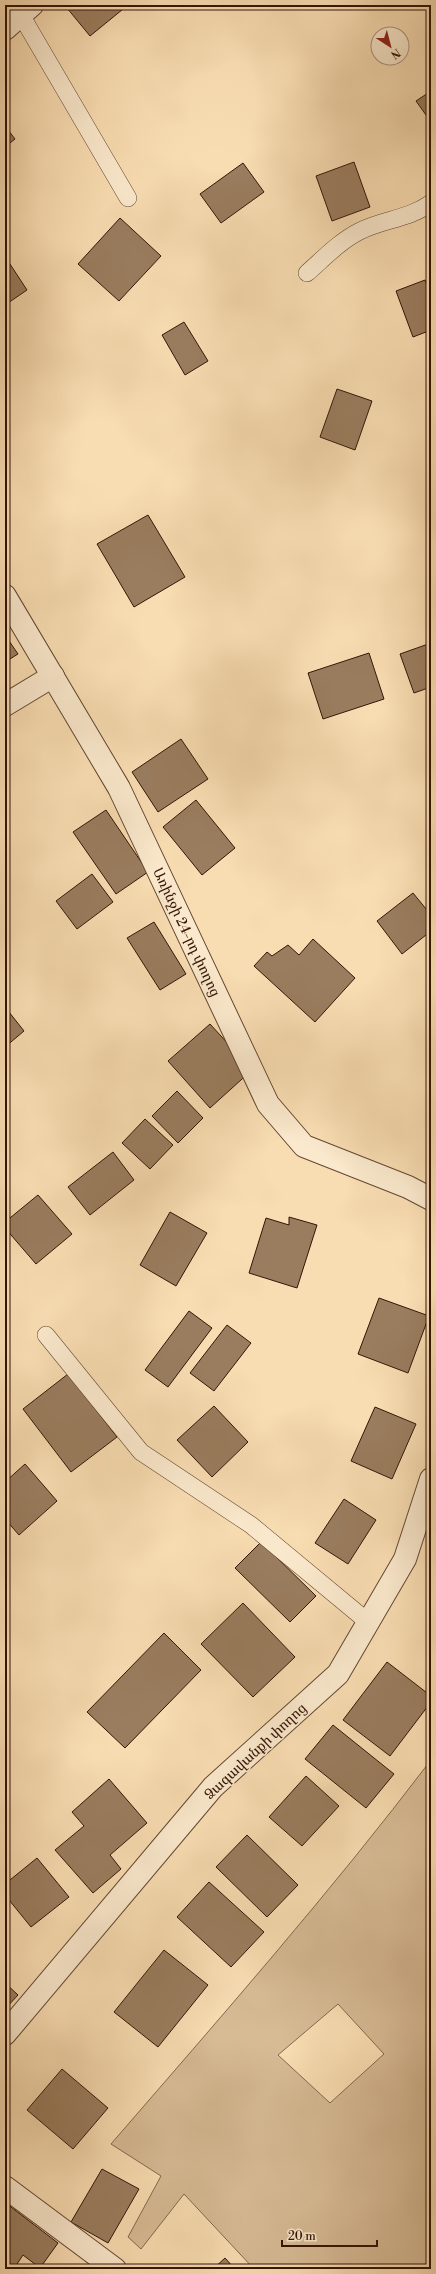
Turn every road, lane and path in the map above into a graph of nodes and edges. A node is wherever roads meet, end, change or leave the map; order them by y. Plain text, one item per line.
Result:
1 (19, 16) edge
2 (128, 198) dead end
3 (431, 203) edge
4 (307, 273) dead end
5 (5, 596) edge
6 (53, 676) junction
7 (5, 705) edge
8 (431, 1199) edge
9 (46, 1335) dead end
10 (431, 1479) edge
11 (368, 1622) junction
12 (5, 2034) edge
13 (5, 2187) edge
14 (115, 2269) edge

1 - 2 lane
3 - 4 lane
5 - 6 street, Առինջի 24-րդ փողոց
6 - 7 street
6 - 8 street, Առինջի 24-րդ փողոց
9 - 11 lane
10 - 11 street, Ձագավանքի փողոց
11 - 12 street, Ձագավանքի փողոց
13 - 14 street

